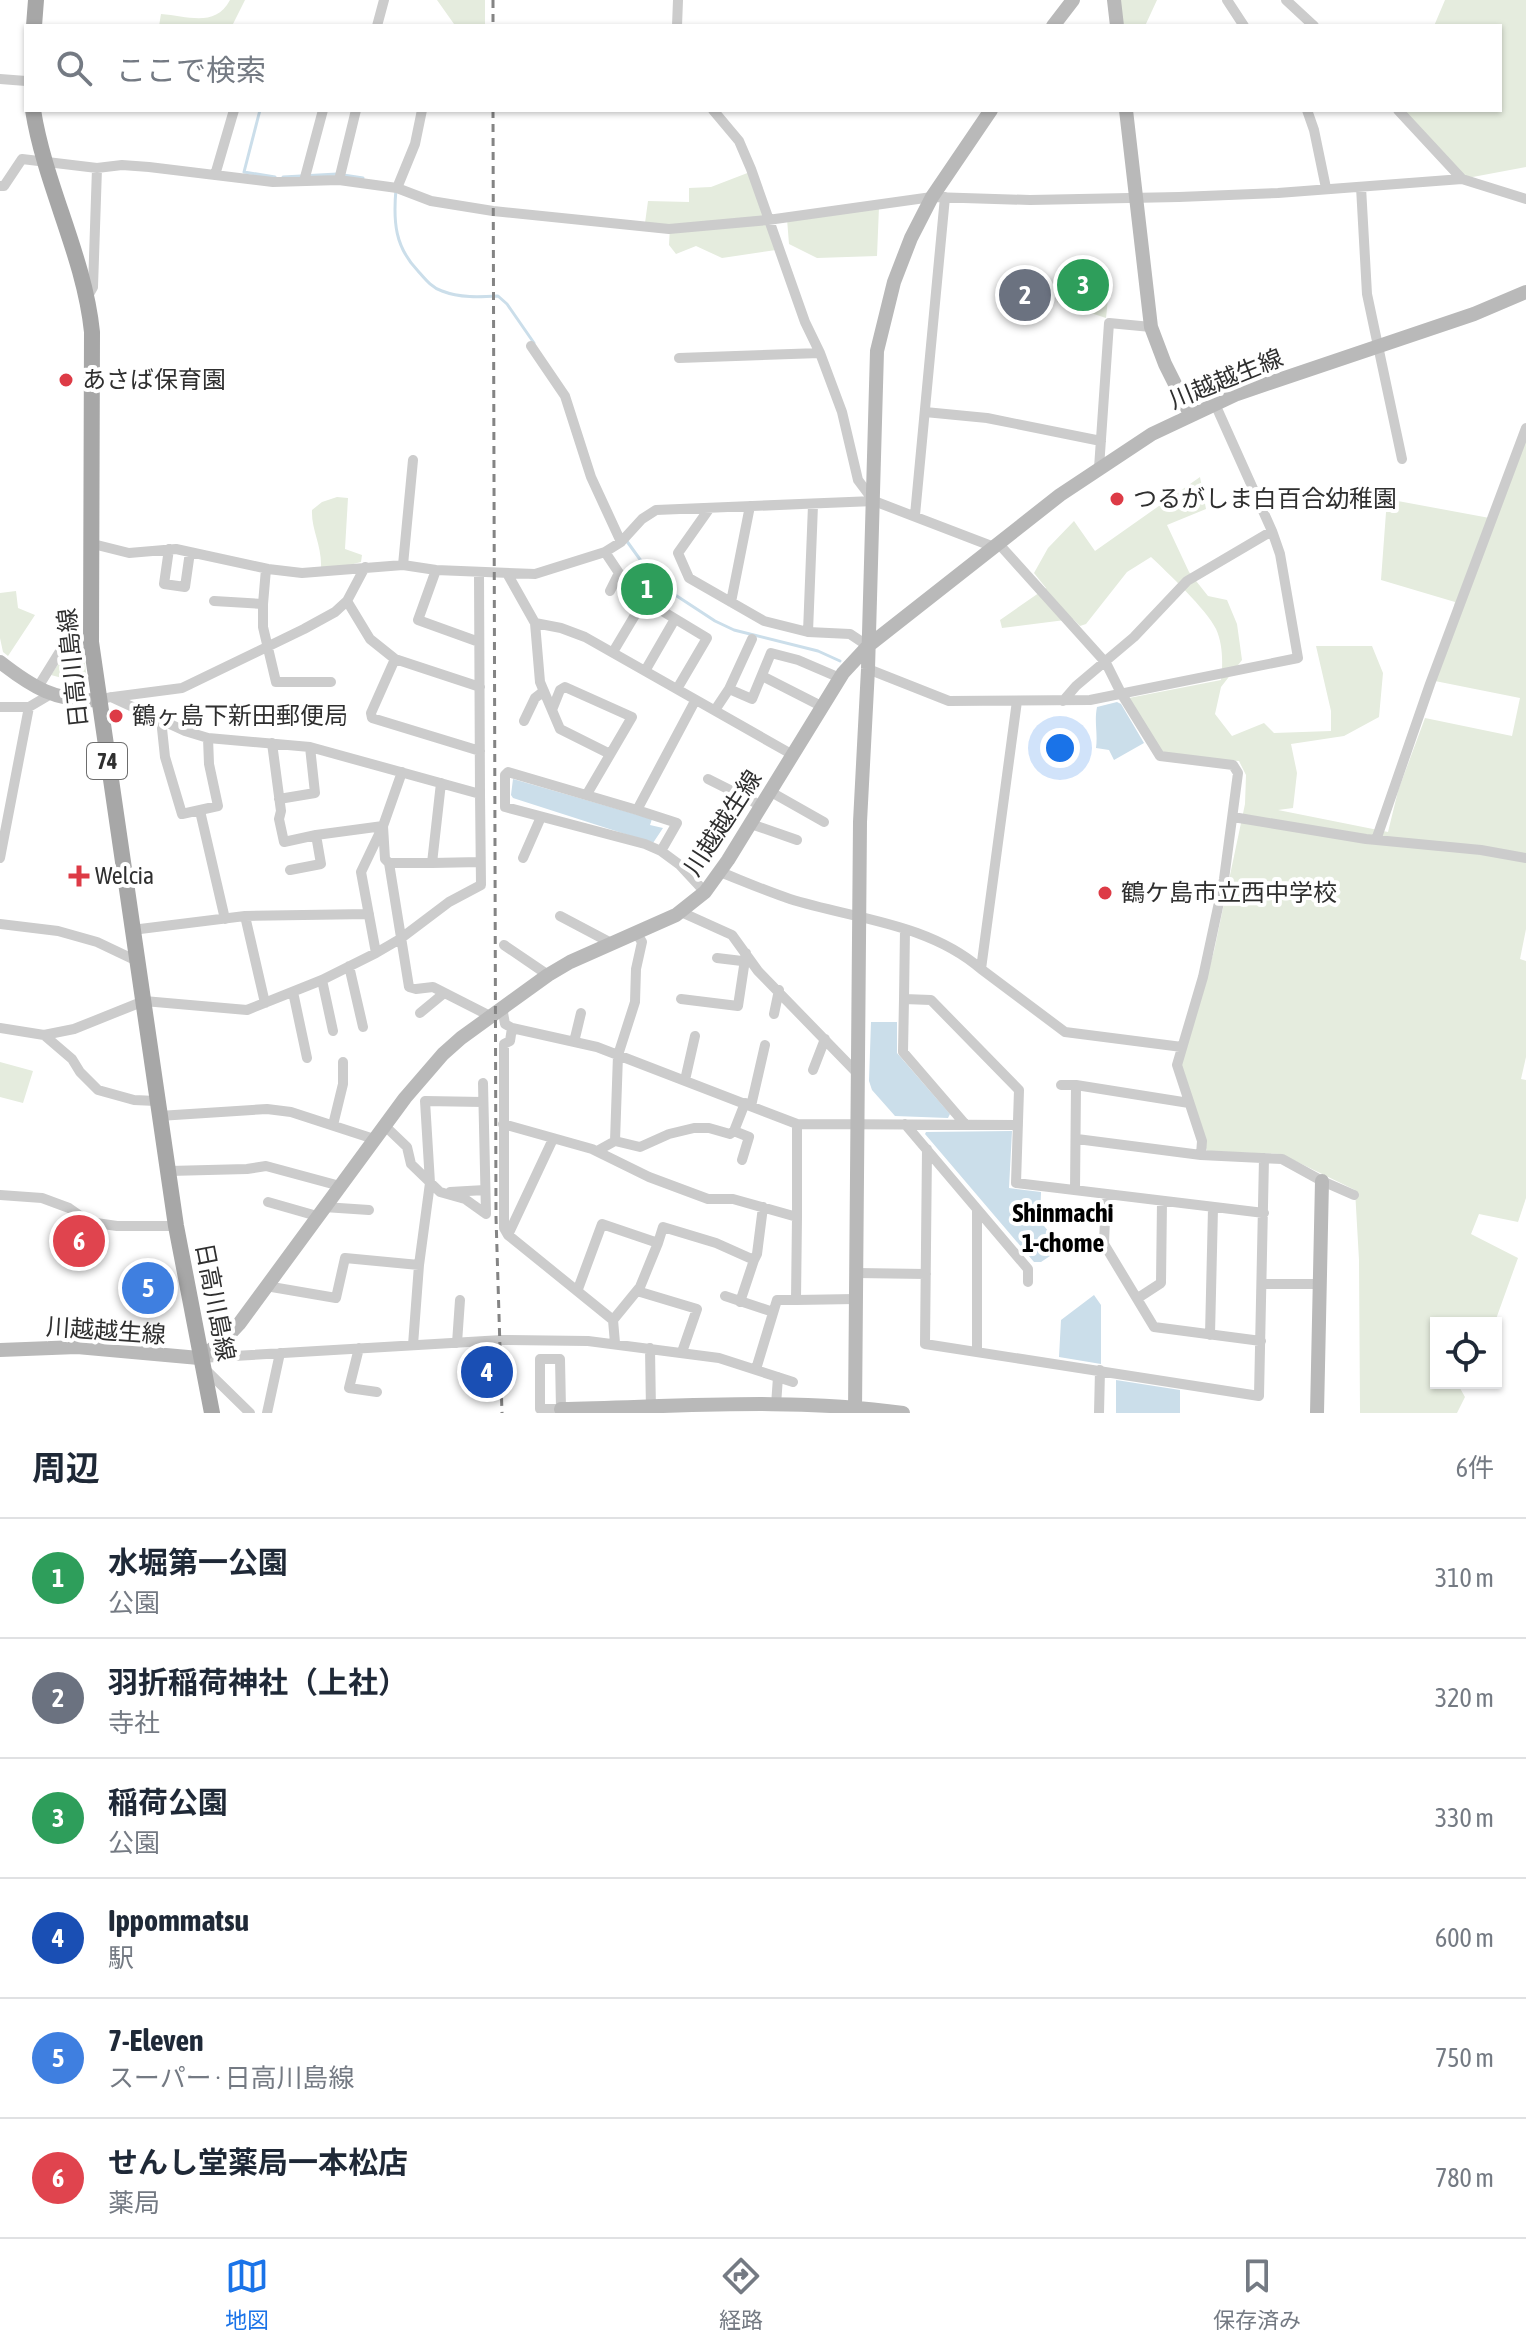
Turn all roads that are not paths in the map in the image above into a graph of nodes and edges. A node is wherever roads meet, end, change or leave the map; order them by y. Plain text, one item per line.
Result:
1 (36, 0) edge
2 (384, 0) edge
3 (678, 0) edge
4 (1073, 0) edge
5 (1114, 0) edge
6 (1286, 0) edge
7 (1229, 3) edge
8 (34, 24) edge
9 (378, 24) edge
10 (677, 24) edge
11 (1055, 24) edge
12 (1117, 24) edge
13 (1230, 24) edge
14 (1243, 24) edge
15 (1312, 24) edge
16 (0, 79) edge
17 (24, 81) edge
18 (33, 112) edge
19 (233, 112) edge
20 (322, 112) edge
21 (356, 112) edge
22 (422, 112) edge
23 (715, 112) edge
24 (990, 112) edge
25 (1126, 112) edge
26 (1308, 112) edge
27 (1400, 112) edge
28 (45, 160) junction
29 (97, 168) junction
30 (215, 175) junction
31 (1462, 179) junction
32 (339, 180) junction
33 (304, 181) junction
34 (0, 186) edge
35 (1361, 187) junction
36 (397, 188) junction
37 (1326, 188) junction
38 (939, 197) junction
39 (1135, 197) junction
40 (1526, 199) edge
41 (768, 220) junction
42 (1526, 292) edge
43 (88, 296) junction
44 (1151, 327) junction
45 (531, 346) dead end
46 (1378, 347) junction
47 (820, 353) junction
48 (679, 358) dead end
49 (1215, 404) junction
50 (925, 412) junction
51 (1190, 414) junction
52 (1526, 428) edge
53 (1101, 441) junction
54 (1402, 459) dead end
55 (413, 460) dead end
56 (1099, 468) junction
57 (874, 501) junction
58 (813, 505) junction
59 (750, 506) junction
60 (709, 509) junction
61 (915, 515) junction
62 (1272, 531) junction
63 (621, 542) junction
64 (89, 543) junction
65 (996, 545) junction
66 (169, 549) junction
67 (190, 552) junction
68 (605, 552) junction
69 (403, 565) junction
70 (365, 567) junction
71 (266, 569) junction
72 (436, 570) junction
73 (479, 573) junction
74 (508, 575) junction
75 (610, 591) dead end
76 (214, 601) dead end
77 (347, 601) junction
78 (731, 602) junction
79 (263, 604) junction
80 (675, 619) junction
81 (535, 623) junction
82 (808, 632) junction
83 (752, 639) dead end
84 (479, 642) junction
85 (267, 645) junction
86 (868, 646) junction
87 (613, 652) junction
88 (92, 655) junction
89 (395, 659) junction
90 (0, 662) edge
91 (1106, 663) junction
92 (868, 669) junction
93 (645, 671) junction
94 (762, 676) junction
95 (840, 678) junction
96 (331, 682) dead end
97 (480, 687) junction
98 (677, 689) junction
99 (729, 689) junction
100 (44, 690) junction
101 (544, 691) junction
102 (1121, 693) junction
103 (105, 698) junction
104 (695, 701) junction
105 (1017, 701) junction
106 (1063, 701) junction
107 (2, 705) edge
108 (29, 707) junction
109 (823, 707) junction
110 (552, 710) junction
111 (715, 710) junction
112 (161, 719) junction
113 (524, 721) dead end
114 (208, 738) junction
115 (272, 743) junction
116 (310, 747) junction
117 (480, 751) junction
118 (610, 754) junction
119 (793, 755) junction
120 (402, 772) junction
121 (708, 779) dead end
122 (441, 783) junction
123 (771, 792) junction
124 (480, 794) junction
125 (587, 794) junction
126 (279, 799) junction
127 (762, 806) junction
128 (637, 810) junction
129 (200, 811) junction
130 (541, 817) junction
131 (1233, 817) junction
132 (824, 822) dead end
133 (751, 824) junction
134 (383, 826) junction
135 (316, 835) junction
136 (797, 840) dead end
137 (1376, 840) junction
138 (661, 851) junction
139 (0, 858) edge
140 (523, 858) dead end
141 (1526, 858) edge
142 (480, 862) junction
143 (389, 863) junction
144 (432, 863) junction
145 (290, 870) dead end
146 (720, 872) junction
147 (705, 892) junction
148 (681, 912) junction
149 (369, 914) junction
150 (859, 915) junction
151 (245, 916) junction
152 (560, 916) dead end
153 (225, 919) junction
154 (0, 924) edge
155 (905, 929) junction
156 (132, 930) junction
157 (637, 934) junction
158 (400, 939) junction
159 (613, 944) junction
160 (504, 945) dead end
161 (376, 953) junction
162 (744, 957) junction
163 (717, 958) dead end
164 (137, 961) junction
165 (349, 966) junction
166 (981, 969) junction
167 (548, 975) junction
168 (322, 980) junction
169 (779, 990) junction
170 (293, 992) junction
171 (443, 994) junction
172 (681, 999) dead end
173 (904, 999) junction
174 (144, 1001) junction
175 (265, 1003) junction
176 (502, 1007) junction
177 (420, 1013) dead end
178 (581, 1013) dead end
179 (774, 1014) dead end
180 (490, 1016) junction
181 (363, 1027) dead end
182 (0, 1028) edge
183 (512, 1028) junction
184 (333, 1031) dead end
185 (44, 1035) junction
186 (695, 1036) dead end
187 (825, 1039) junction
188 (574, 1042) junction
189 (765, 1045) dead end
190 (1182, 1047) junction
191 (618, 1055) junction
192 (307, 1058) dead end
193 (343, 1062) dead end
194 (813, 1070) dead end
195 (423, 1075) junction
196 (859, 1075) junction
197 (685, 1080) junction
198 (483, 1083) dead end
199 (1061, 1085) dead end
200 (1076, 1085) junction
201 (425, 1101) junction
202 (483, 1102) junction
203 (1189, 1103) junction
204 (748, 1105) junction
205 (158, 1108) junction
206 (503, 1124) junction
207 (797, 1124) junction
208 (905, 1124) junction
209 (965, 1124) junction
210 (333, 1125) junction
211 (384, 1125) junction
212 (858, 1125) junction
213 (1018, 1125) junction
214 (734, 1131) junction
215 (374, 1139) junction
216 (553, 1139) junction
217 (1077, 1139) junction
218 (615, 1141) junction
219 (927, 1149) junction
220 (597, 1151) junction
221 (1201, 1155) junction
222 (1264, 1158) junction
223 (742, 1160) dead end
224 (169, 1171) junction
225 (1322, 1181) junction
226 (430, 1183) junction
227 (340, 1186) junction
228 (485, 1190) junction
229 (1075, 1190) junction
230 (440, 1192) junction
231 (1106, 1194) junction
232 (0, 1195) edge
233 (1354, 1195) dead end
234 (1162, 1201) junction
235 (268, 1202) dead end
236 (763, 1207) junction
237 (1213, 1208) junction
238 (977, 1209) junction
239 (369, 1210) dead end
240 (321, 1211) junction
241 (1264, 1213) junction
242 (797, 1217) junction
243 (176, 1226) junction
244 (508, 1235) junction
245 (658, 1243) junction
246 (754, 1260) junction
247 (419, 1265) junction
248 (856, 1273) junction
249 (926, 1274) junction
250 (1028, 1282) dead end
251 (1263, 1284) junction
252 (1319, 1284) junction
253 (266, 1286) junction
254 (578, 1289) junction
255 (637, 1291) junction
256 (725, 1296) dead end
257 (1138, 1298) junction
258 (855, 1299) junction
259 (460, 1300) dead end
260 (796, 1300) junction
261 (740, 1302) junction
262 (773, 1312) junction
263 (613, 1320) junction
264 (1210, 1335) junction
265 (1261, 1341) junction
266 (457, 1343) junction
267 (615, 1343) junction
268 (413, 1345) junction
269 (359, 1348) junction
270 (650, 1348) junction
271 (0, 1350) edge
272 (682, 1352) junction
273 (977, 1352) junction
274 (280, 1353) junction
275 (201, 1362) junction
276 (756, 1369) junction
277 (1100, 1370) junction
278 (778, 1377) junction
279 (793, 1382) dead end
280 (377, 1392) dead end
281 (767, 1407) edge
282 (561, 1409) junction
283 (651, 1410) edge
284 (855, 1410) edge
285 (212, 1413) edge
286 (250, 1413) edge
287 (267, 1413) edge
288 (903, 1413) edge
289 (1099, 1413) edge
290 (1317, 1413) edge

1 - 8 main road
2 - 9 street
3 - 10 street
4 - 11 street
5 - 12 street
6 - 15 street
7 - 13 street
7 - 14 street
16 - 17 street
18 - 28 main road, 日高川島線 / 74
19 - 30 street
20 - 33 street
21 - 32 street
22 - 36 street
23 - 41 street
24 - 38 street
25 - 39 street
26 - 37 street
27 - 31 street
28 - 29 street
28 - 34 street
28 - 43 main road, 日高川島線 / 74
29 - 30 street
29 - 43 street
30 - 33 street
31 - 35 street
31 - 40 street
32 - 33 street
32 - 36 street
35 - 37 street
35 - 46 street
36 - 41 street
37 - 39 street
38 - 39 street
38 - 41 street
38 - 50 street
38 - 57 street
39 - 44 street
41 - 47 street
42 - 46 street, 川越越生線
43 - 64 main road, 日高川島線 / 74
44 - 51 street
44 - 53 street
45 - 63 street
46 - 49 street, 川越越生線
46 - 54 street
47 - 48 street
47 - 57 street
49 - 51 street, 川越越生線
49 - 62 street
50 - 53 street
50 - 61 street
51 - 56 street, 川越越生線
52 - 137 street
53 - 56 street
55 - 69 street
56 - 65 street, 川越越生線
57 - 58 street
57 - 61 street
57 - 86 street
58 - 59 street
58 - 82 street
59 - 60 street
59 - 78 street
60 - 63 street
60 - 78 street
61 - 65 street
62 - 91 street
62 - 102 street
63 - 68 street
64 - 66 street
64 - 88 main road, 日高川島線 / 74
65 - 86 street, 川越越生線
65 - 91 street
66 - 67 street
66 - 67 street
67 - 71 street
68 - 74 street
68 - 75 street
69 - 70 street
69 - 72 street
70 - 71 street
70 - 77 street
71 - 79 street
72 - 73 street
72 - 84 street
73 - 74 street
73 - 84 street
74 - 81 street
76 - 79 street
77 - 85 street
77 - 89 street
78 - 82 street
79 - 85 street
80 - 87 street
80 - 93 street
80 - 98 street
81 - 87 street
81 - 101 street
82 - 86 street
83 - 99 street
84 - 97 street
85 - 96 street
85 - 103 street
86 - 92 street
86 - 95 street, 川越越生線
87 - 93 street
88 - 100 street
88 - 103 main road, 日高川島線 / 74
89 - 97 street
89 - 117 street
90 - 100 street
91 - 102 street
91 - 106 street
92 - 105 street
92 - 150 street
93 - 98 street
94 - 95 street
94 - 99 street
94 - 109 street
95 - 109 street, 川越越生線
97 - 117 street
98 - 104 street
99 - 111 street
100 - 103 street
100 - 108 street
101 - 110 street
101 - 113 street
102 - 106 street
102 - 131 street
103 - 112 street
103 - 156 main road, 日高川島線 / 74
104 - 111 street
104 - 128 street
105 - 106 street
105 - 166 street
107 - 108 street
108 - 139 street
109 - 119 street, 川越越生線
110 - 118 street
110 - 118 street
111 - 119 street
112 - 114 street
112 - 129 street
114 - 115 street
114 - 129 street
115 - 116 street
115 - 126 street
116 - 120 street
116 - 126 street
117 - 124 street
118 - 125 street
119 - 123 street, 川越越生線
120 - 122 street
120 - 134 street
121 - 127 street
122 - 124 street
122 - 144 street
123 - 127 street, 川越越生線
123 - 132 street
124 - 142 street
125 - 128 street
125 - 130 street
126 - 135 street
127 - 133 street, 川越越生線
128 - 138 street
129 - 153 street
130 - 138 street
130 - 140 street
131 - 137 street
131 - 190 street
133 - 136 street
133 - 146 street, 川越越生線
134 - 135 street
134 - 143 street
134 - 149 street
135 - 145 street
137 - 141 street
138 - 147 street
142 - 144 street
142 - 158 street
143 - 144 street
143 - 158 street
146 - 147 street, 川越越生線
146 - 150 street
147 - 148 street, 川越越生線
148 - 157 street, 川越越生線
148 - 162 street
149 - 151 street
149 - 161 street
150 - 155 street
150 - 196 street
151 - 153 street
151 - 175 street
152 - 159 street
153 - 156 street
154 - 164 street
155 - 166 street
155 - 173 street
156 - 164 main road, 日高川島線 / 74
157 - 159 street, 川越越生線
157 - 191 street
158 - 161 street
158 - 171 street
159 - 167 street, 川越越生線
160 - 167 street
161 - 165 street
162 - 163 street
162 - 169 street
162 - 172 street
164 - 174 main road, 日高川島線 / 74
165 - 168 street
165 - 181 street
166 - 190 street
167 - 176 street, 川越越生線
168 - 170 street
168 - 184 street
169 - 179 street
169 - 187 street
170 - 175 street
170 - 192 street
171 - 177 street
171 - 180 street
173 - 209 street
173 - 213 street
174 - 175 street
174 - 185 street
174 - 205 main road, 日高川島線 / 74
176 - 180 street, 川越越生線
176 - 183 street
178 - 188 street
180 - 195 street, 川越越生線
182 - 185 street
183 - 188 street
183 - 206 street
185 - 205 street
186 - 197 street
187 - 194 street
187 - 196 street
188 - 191 street
189 - 204 street
190 - 203 street
191 - 197 street
191 - 218 street
193 - 210 street
195 - 201 street
195 - 211 street, 川越越生線
196 - 212 street
197 - 204 street
198 - 202 street
199 - 200 street
200 - 203 street
200 - 217 street
201 - 202 street
201 - 226 street
202 - 228 street
203 - 221 street
204 - 207 street
204 - 214 street
205 - 210 street
205 - 224 main road, 日高川島線 / 74
206 - 216 street
206 - 244 street
207 - 212 street
207 - 242 street
208 - 209 street
208 - 212 street
208 - 219 street
209 - 213 street
210 - 215 street
211 - 215 street, 川越越生線
211 - 226 street
212 - 248 street
213 - 229 street
214 - 218 street
214 - 223 street
215 - 227 street, 川越越生線
216 - 220 street
216 - 244 street
217 - 221 street
217 - 229 street
218 - 220 street
219 - 238 street
219 - 249 street
220 - 236 street
221 - 222 street
222 - 225 street
222 - 241 street
224 - 227 street
224 - 243 main road, 日高川島線 / 74
225 - 233 street
225 - 252 street
226 - 230 street
226 - 247 street
227 - 240 street, 川越越生線
228 - 230 street
228 - 230 street
229 - 231 street
231 - 234 street
231 - 257 street
232 - 243 street
234 - 237 street
234 - 257 street
235 - 240 street
236 - 242 street
236 - 246 street
237 - 241 street
237 - 264 street
238 - 250 street
238 - 273 street
239 - 240 street
240 - 253 street, 川越越生線
241 - 251 street
242 - 260 street
243 - 275 main road, 日高川島線 / 74
244 - 254 street
245 - 246 street
245 - 254 street
245 - 255 street
246 - 261 street
247 - 253 street
247 - 268 street
248 - 249 street
248 - 258 street
249 - 273 street
251 - 252 street
251 - 265 street
252 - 290 street
253 - 275 street, 川越越生線
254 - 263 street
255 - 263 street
255 - 272 street
256 - 261 street
257 - 264 street
258 - 260 street
258 - 284 street
259 - 266 street
260 - 262 street
261 - 262 street
262 - 276 street
263 - 267 street
264 - 265 street
265 - 277 street
266 - 267 street
266 - 268 street
267 - 270 street
268 - 269 street
269 - 274 street
269 - 280 street
270 - 272 street
270 - 283 street
271 - 275 street, 川越越生線
272 - 276 street
273 - 277 street
274 - 275 street
274 - 287 street
275 - 285 main road, 日高川島線 / 74
275 - 286 street
276 - 278 street
277 - 289 street
278 - 279 street
278 - 281 street
281 - 283 street
281 - 284 street
282 - 282 street
282 - 283 street
284 - 288 street

